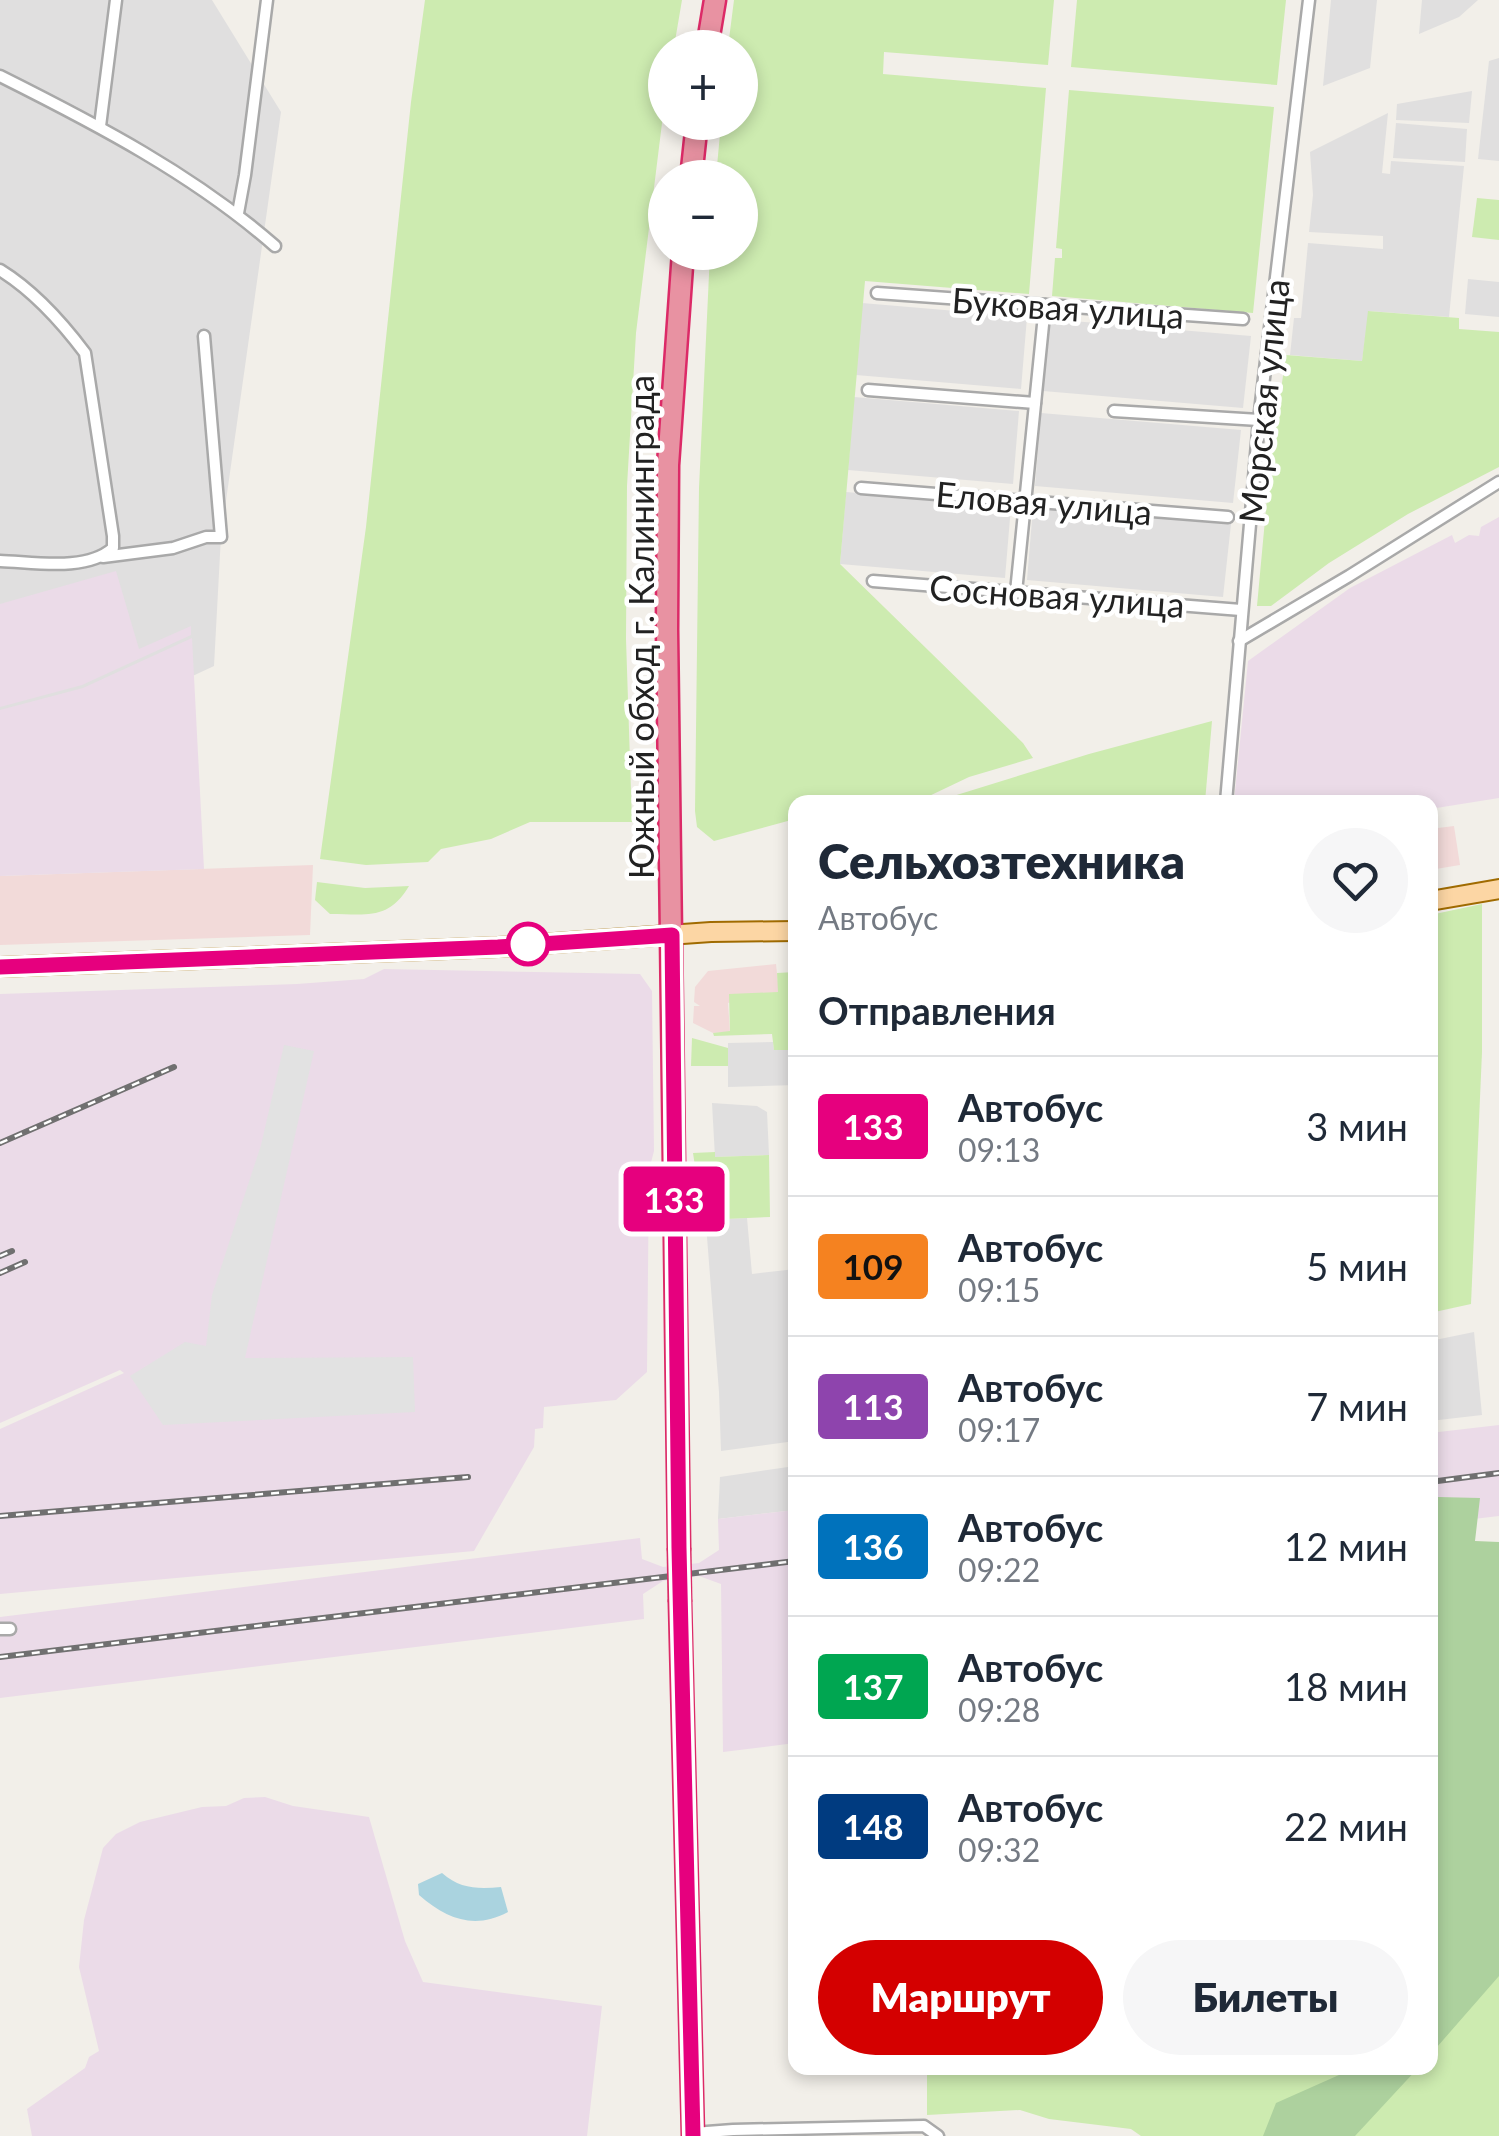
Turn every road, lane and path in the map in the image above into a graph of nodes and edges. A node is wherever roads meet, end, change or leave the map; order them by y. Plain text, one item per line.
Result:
1 (116, 0) edge
2 (266, 0) edge
3 (715, 0) edge
4 (1309, 0) edge
5 (710, 30) edge
6 (0, 76) edge
7 (100, 126) junction
8 (238, 213) junction
9 (275, 246) dead end
10 (0, 270) edge
11 (683, 270) edge
12 (877, 294) dead end
13 (1045, 305) junction
14 (1244, 319) dead end
15 (204, 336) dead end
16 (868, 390) dead end
17 (1035, 403) junction
18 (1114, 412) dead end
19 (1260, 420) junction
20 (1499, 482) edge
21 (861, 488) dead end
22 (1025, 501) junction
23 (1228, 517) dead end
24 (102, 557) junction
25 (0, 561) edge
26 (873, 581) dead end
27 (1016, 592) junction
28 (1241, 610) junction
29 (1238, 640) junction
30 (1227, 795) edge
31 (1499, 889) edge
32 (1438, 900) edge
33 (788, 931) edge
34 (672, 935) junction
35 (0, 967) edge
36 (687, 2133) edge
37 (938, 2136) edge

1 - 7 street
2 - 8 street
3 - 5 highway
4 - 19 street, Морская улица
6 - 7 street
7 - 8 street
8 - 9 street
10 - 24 street
11 - 34 highway, Южный обход г. Калининграда
12 - 13 street, Буковая улица
13 - 14 street, Буковая улица
13 - 17 street
15 - 24 street
16 - 17 street
17 - 22 street
18 - 19 street
19 - 28 street, Морская улица
20 - 29 street
21 - 22 street, Еловая улица
22 - 23 street, Еловая улица
22 - 27 street
24 - 25 street
26 - 27 street, Сосновая улица
27 - 28 street, Сосновая улица
28 - 29 street, Морская улица
29 - 30 street, Морская улица
31 - 32 main road
33 - 34 main road
34 - 35 main road
34 - 36 highway, Южный обход г. Калининграда, bridge
36 - 37 street

